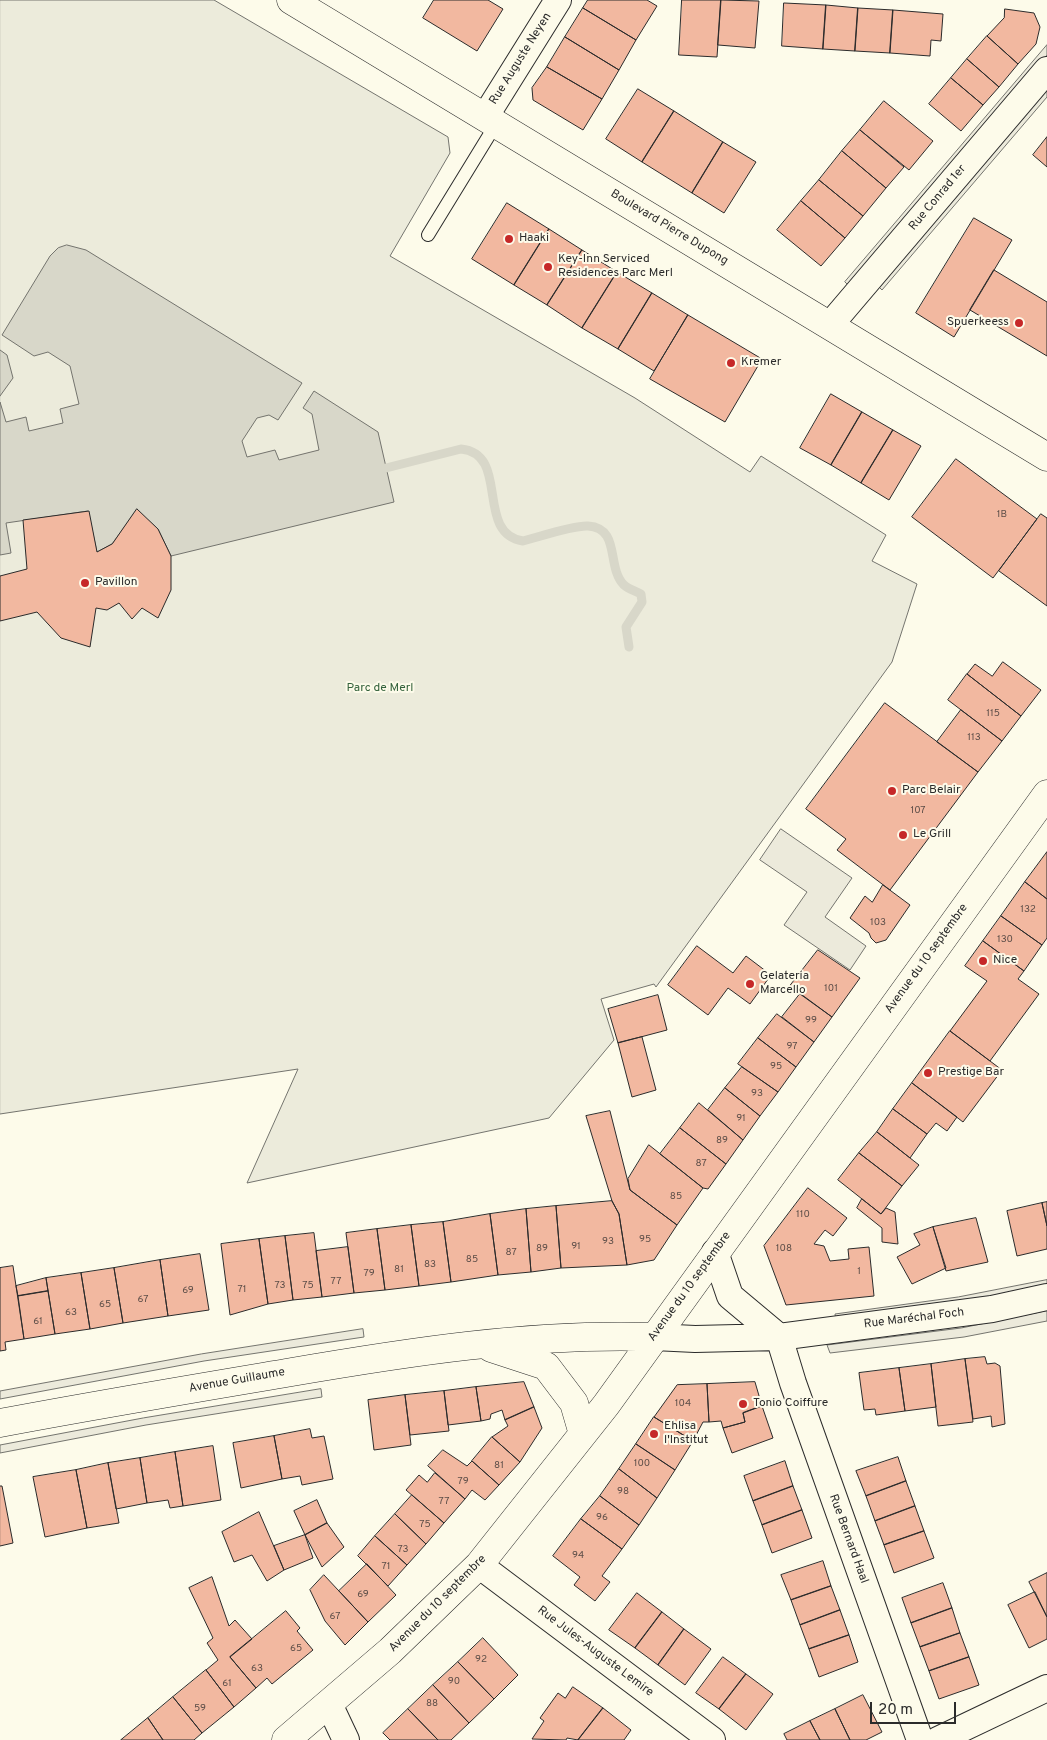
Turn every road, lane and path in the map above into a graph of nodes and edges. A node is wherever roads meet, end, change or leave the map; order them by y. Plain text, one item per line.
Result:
1 (291, 0) edge
2 (558, 0) edge
3 (1047, 70) edge
4 (491, 121) junction
5 (428, 236) dead end
6 (830, 325) junction
7 (1047, 457) edge
8 (1047, 794) edge
9 (715, 1252) junction
10 (1047, 1297) edge
11 (780, 1336) junction
12 (654, 1337) junction
13 (475, 1343) junction
14 (0, 1423) edge
15 (583, 1434) junction
16 (479, 1565) junction
17 (1047, 1688) edge
18 (329, 1704) junction
19 (286, 1740) edge
20 (346, 1740) edge
21 (712, 1740) edge
22 (920, 1740) edge
23 (938, 1740) edge

1 - 4 main road, Boulevard Pierre Dupong
2 - 4 street, Rue Auguste Neyen
3 - 6 street, Rue Conrad 1er
4 - 5 lane
4 - 6 main road, Boulevard Pierre Dupong
6 - 7 main road, Boulevard Pierre Dupong
8 - 9 main road, Avenue du 10 septembre
9 - 11 street
9 - 12 main road, Avenue du 10 septembre
10 - 11 street, Rue Maréchal Foch
11 - 12 street, Rue Maréchal Foch
11 - 22 street, Rue Bernard Haal
12 - 13 main road, Avenue Guillaume
12 - 15 main road, Avenue du 10 septembre
13 - 14 main road, Avenue Guillaume
13 - 15 main road, Avenue Guillaume
15 - 16 main road, Avenue du 10 septembre
16 - 18 main road, Avenue du 10 septembre
16 - 21 street, Rue Jules-Auguste Lemire
17 - 23 street
18 - 19 main road, Avenue du 10 septembre
18 - 20 street

